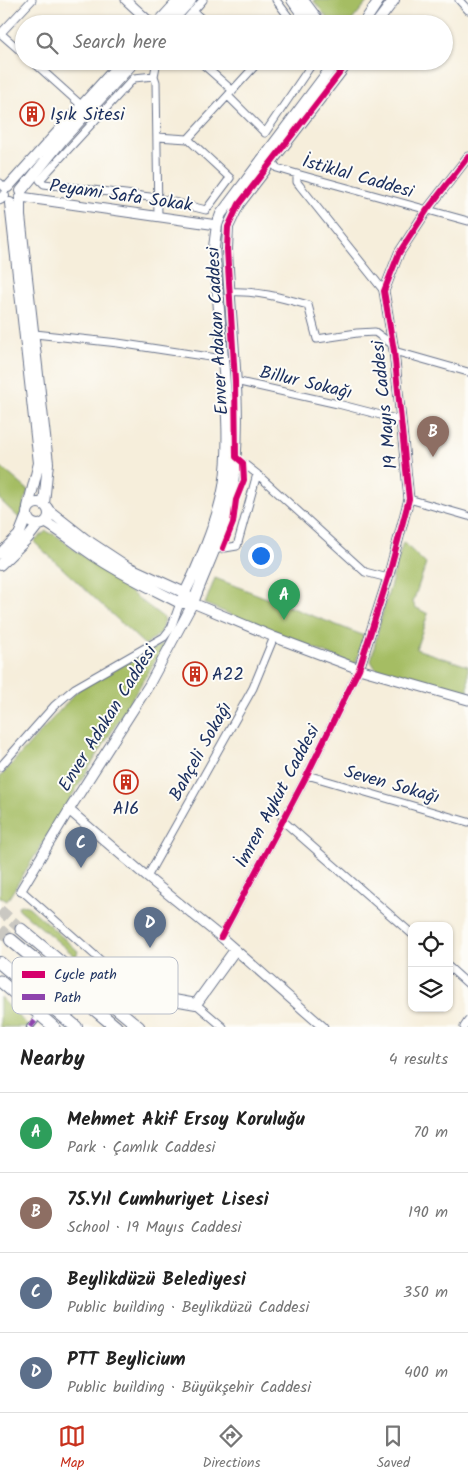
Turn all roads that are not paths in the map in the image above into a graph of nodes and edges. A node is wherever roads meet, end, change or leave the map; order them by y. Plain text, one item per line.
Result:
1 (32, 0) edge
2 (126, 0) edge
3 (179, 0) edge
4 (191, 0) edge
5 (203, 0) edge
6 (276, 0) edge
7 (292, 0) edge
8 (303, 0) edge
9 (379, 0) edge
10 (394, 0) edge
11 (459, 0) edge
12 (468, 10) edge
13 (193, 11) junction
14 (18, 15) edge
15 (142, 15) edge
16 (165, 15) edge
17 (177, 15) edge
18 (190, 15) edge
19 (197, 15) edge
20 (287, 15) edge
21 (303, 15) edge
22 (314, 15) edge
23 (369, 15) edge
24 (383, 15) edge
25 (15, 18) edge
26 (0, 34) edge
27 (15, 46) edge
28 (42, 70) edge
29 (114, 70) edge
30 (127, 70) edge
31 (155, 70) edge
32 (208, 70) edge
33 (251, 70) edge
34 (308, 70) edge
35 (329, 70) edge
36 (341, 70) edge
37 (154, 76) junction
38 (231, 94) junction
39 (81, 105) junction
40 (157, 137) junction
41 (188, 139) junction
42 (468, 157) edge
43 (272, 162) junction
44 (297, 174) junction
45 (10, 194) edge
46 (158, 198) junction
47 (427, 210) junction
48 (158, 216) junction
49 (468, 221) edge
50 (217, 225) junction
51 (228, 227) junction
52 (384, 291) junction
53 (229, 292) junction
54 (35, 334) junction
55 (393, 348) junction
56 (223, 359) junction
57 (468, 372) edge
58 (235, 380) junction
59 (400, 420) junction
60 (236, 460) junction
61 (257, 474) junction
62 (409, 499) junction
63 (46, 507) junction
64 (28, 511) junction
65 (468, 516) edge
66 (42, 523) junction
67 (213, 550) junction
68 (0, 554) edge
69 (0, 565) edge
70 (388, 578) junction
71 (185, 593) junction
72 (180, 603) junction
73 (193, 603) junction
74 (274, 637) junction
75 (359, 668) junction
76 (468, 700) edge
77 (0, 767) edge
78 (307, 775) junction
79 (69, 810) junction
80 (282, 820) junction
81 (468, 822) edge
82 (146, 877) junction
83 (21, 890) joint
84 (21, 929) tunnel mouth
85 (408, 930) edge
86 (221, 937) junction
87 (11, 940) tunnel mouth
88 (236, 950) junction
89 (32, 957) edge
90 (55, 957) edge
91 (97, 957) edge
92 (0, 962) edge
93 (453, 971) edge
94 (12, 972) edge
95 (0, 981) edge
96 (468, 984) edge
97 (12, 991) edge
98 (178, 1001) edge
99 (196, 1004) junction
100 (39, 1014) edge
101 (61, 1014) edge
102 (100, 1014) edge
103 (124, 1014) edge
104 (36, 1021) dead end
105 (468, 1021) edge
106 (30, 1027) edge
107 (54, 1027) edge
108 (76, 1027) edge
109 (116, 1027) edge
110 (139, 1027) edge
111 (223, 1027) edge
112 (323, 1027) edge
113 (464, 1027) edge

1 - 14 street
2 - 15 street
3 - 16 main road
4 - 17 main road
5 - 13 street
6 - 20 street
7 - 21 main road
8 - 22 main road
9 - 23 main road
10 - 24 main road
11 - 12 street
13 - 18 street
13 - 19 street
25 - 26 street
26 - 27 street
28 - 39 street
29 - 39 main road
30 - 45 main road
31 - 37 street
32 - 38 street
33 - 38 street
34 - 38 street
35 - 50 main road, Enver Adakan Caddesi
36 - 43 main road, Enver Adakan Caddesi
37 - 40 street
37 - 46 street
38 - 41 street
39 - 45 main road
40 - 41 street
40 - 46 street
41 - 46 street
42 - 47 street
43 - 44 street, İstiklal Caddesi
43 - 51 main road, Enver Adakan Caddesi
44 - 47 street, İstiklal Caddesi
44 - 52 street
45 - 48 street, Peyami Safa Sokak
45 - 54 main road
45 - 64 main road
46 - 48 street
47 - 49 street, İstiklal Caddesi
47 - 52 street
48 - 50 street, Peyami Safa Sokak
50 - 51 main road
50 - 56 main road, Enver Adakan Caddesi
51 - 53 main road, Enver Adakan Caddesi
52 - 55 street, 19 Mayıs Caddesi
53 - 55 street
53 - 58 main road, Enver Adakan Caddesi
54 - 56 street
54 - 63 main road
55 - 57 street
55 - 59 street, 19 Mayıs Caddesi
56 - 71 main road, Enver Adakan Caddesi
58 - 59 street, Billur Sokağı
58 - 60 main road, Enver Adakan Caddesi
59 - 62 street, 19 Mayıs Caddesi
60 - 61 street
60 - 67 main road, Enver Adakan Caddesi
61 - 67 street
61 - 70 street
62 - 65 street
62 - 70 street, 19 Mayıs Caddesi
63 - 64 main road
63 - 66 main road
63 - 71 main road
64 - 66 main road
64 - 68 main road
66 - 69 main road
66 - 72 main road
67 - 73 main road, Enver Adakan Caddesi
70 - 75 street, 19 Mayıs Caddesi
71 - 72 main road, Enver Adakan Caddesi
71 - 73 main road
72 - 73 main road
72 - 77 street
73 - 74 street
73 - 79 street, Enver Adakan Caddesi
74 - 75 street
74 - 82 street, Bahçeli Sokağı
75 - 76 street
75 - 78 street, İmren Aykut Caddesi
78 - 80 street, İmren Aykut Caddesi
78 - 81 street, Seven Sokağı
79 - 82 street
79 - 83 street, Enver Adakan Caddesi
80 - 85 street
80 - 86 street, İmren Aykut Caddesi
82 - 86 street
83 - 91 street
84 - 90 main road
86 - 88 street
87 - 89 highway
88 - 99 main road
88 - 112 street
92 - 94 highway
93 - 96 street
95 - 97 main road
98 - 99 main road
99 - 111 street
100 - 107 main road
101 - 108 highway
102 - 109 highway
103 - 110 main road
104 - 106 street
105 - 113 street

